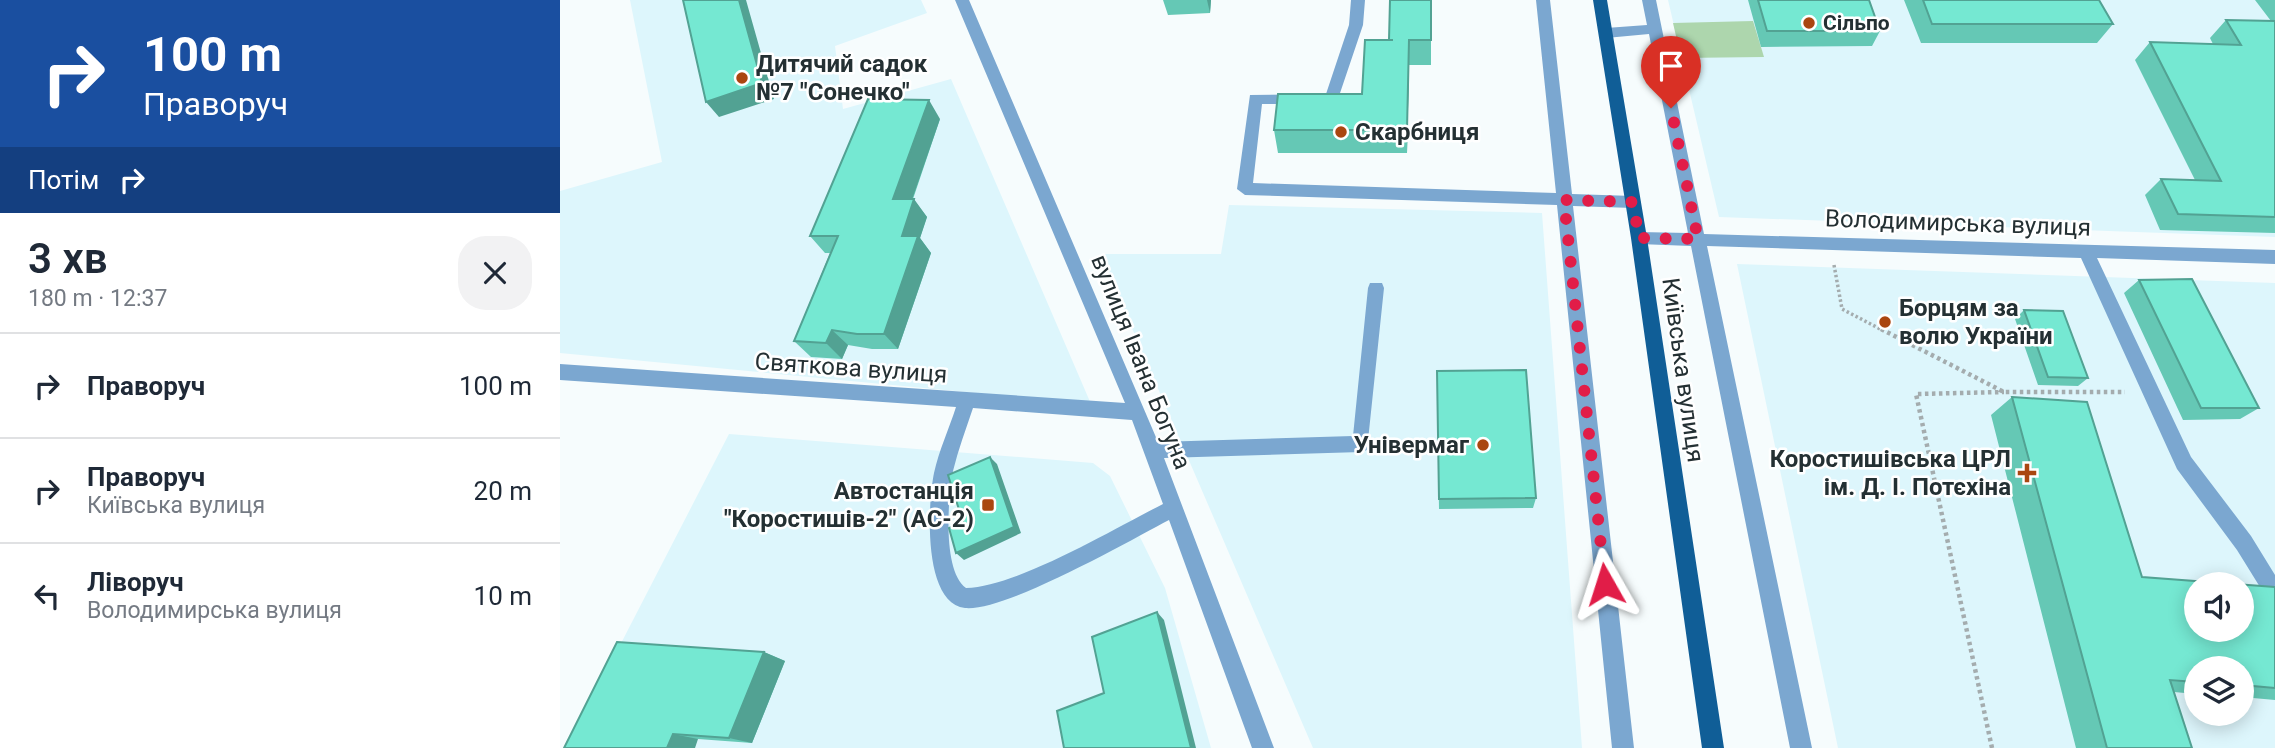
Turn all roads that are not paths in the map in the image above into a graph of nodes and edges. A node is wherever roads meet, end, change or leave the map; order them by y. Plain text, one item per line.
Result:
1 (962, 0) edge
2 (1358, 0) edge
3 (1543, 0) edge
4 (1600, 0) edge
5 (1649, 0) edge
6 (1654, 29) junction
7 (1606, 33) junction
8 (1564, 200) junction
9 (1633, 202) junction
10 (1639, 238) junction
11 (1698, 239) junction
12 (2086, 251) junction
13 (2275, 257) edge
14 (1376, 288) dead end
15 (560, 372) edge
16 (967, 400) junction
17 (1138, 412) junction
18 (1152, 450) junction
19 (1173, 508) junction
20 (2275, 593) edge
21 (1263, 748) edge
22 (1623, 748) edge
23 (1713, 748) edge
24 (1801, 748) edge

1 - 17 street, вулиця Івана Богуна
2 - 8 street
3 - 8 street
4 - 7 main road, Київська вулиця
5 - 6 street
6 - 7 street
6 - 11 street
7 - 9 main road, Київська вулиця
8 - 9 street
8 - 22 street
9 - 10 main road, Київська вулиця
10 - 11 street, Володимирська вулиця
10 - 23 main road, Київська вулиця
11 - 12 street, Володимирська вулиця
11 - 24 street
12 - 13 street, Володимирська вулиця
12 - 20 street
14 - 18 street
15 - 16 street, Святкова вулиця
16 - 17 street, Святкова вулиця
16 - 19 street
17 - 18 street, вулиця Івана Богуна
18 - 19 street, вулиця Івана Богуна
19 - 21 street, вулиця Івана Богуна

